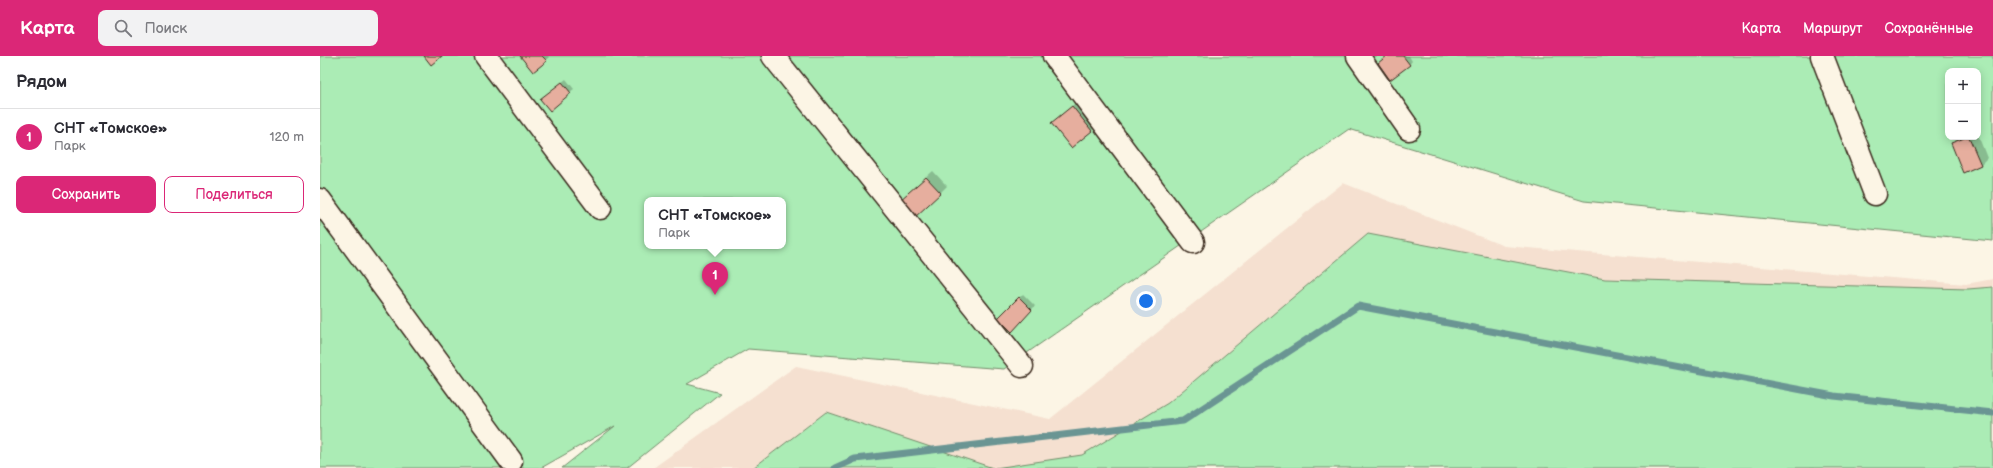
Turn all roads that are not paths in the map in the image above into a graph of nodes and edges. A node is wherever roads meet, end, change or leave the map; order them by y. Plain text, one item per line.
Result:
1 (486, 56) edge
2 (773, 56) edge
3 (1054, 56) edge
4 (1358, 56) edge
5 (1822, 56) edge
6 (1409, 129) dead end
7 (1874, 194) dead end
8 (320, 200) edge
9 (600, 208) dead end
10 (1193, 242) dead end
11 (1022, 366) dead end
12 (511, 461) dead end

1 - 9 lane
2 - 11 lane
3 - 10 lane
4 - 6 lane
5 - 7 lane
8 - 12 lane

